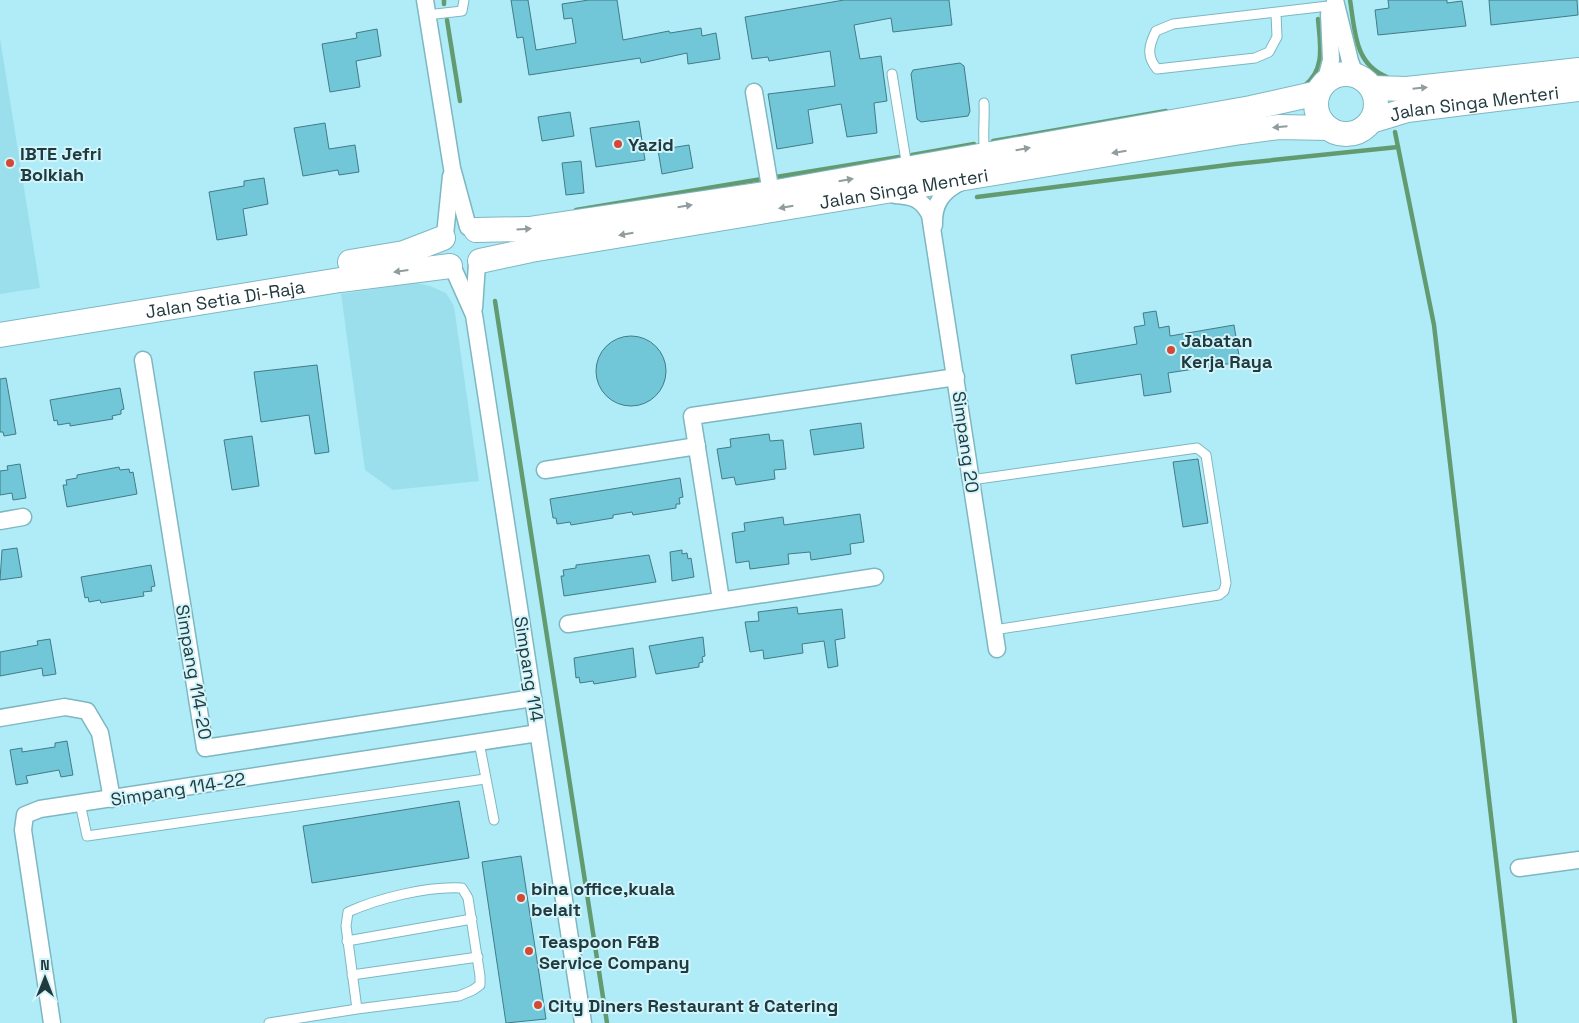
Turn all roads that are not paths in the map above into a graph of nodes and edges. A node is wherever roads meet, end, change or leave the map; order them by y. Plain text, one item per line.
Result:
1 (464, 0) edge
2 (1330, 2) edge
3 (426, 8) edge
4 (1276, 13) junction
5 (1579, 70) edge
6 (892, 74) dead end
7 (1368, 84) junction
8 (1321, 88) junction
9 (1579, 90) edge
10 (754, 92) dead end
11 (984, 103) dead end
12 (1371, 121) junction
13 (1328, 128) junction
14 (983, 165) junction
15 (452, 168) junction
16 (908, 169) junction
17 (771, 193) junction
18 (858, 195) junction
19 (472, 229) junction
20 (934, 235) junction
21 (444, 237) junction
22 (479, 263) junction
23 (452, 267) junction
24 (474, 315) junction
25 (0, 320) edge
26 (0, 336) edge
27 (142, 360) dead end
28 (956, 378) junction
29 (697, 446) junction
30 (545, 470) dead end
31 (971, 480) junction
32 (23, 518) dead end
33 (0, 521) edge
34 (876, 577) dead end
35 (721, 600) junction
36 (568, 624) dead end
37 (994, 630) junction
38 (997, 649) dead end
39 (533, 698) junction
40 (0, 718) edge
41 (538, 734) junction
42 (479, 742) junction
43 (485, 779) junction
44 (112, 799) junction
45 (80, 803) junction
46 (494, 820) dead end
47 (1579, 860) edge
48 (1519, 868) dead end
49 (472, 919) junction
50 (348, 941) junction
51 (478, 957) junction
52 (352, 975) junction
53 (357, 1009) junction
54 (317, 1019) edge
55 (52, 1023) edge
56 (268, 1023) edge
57 (584, 1023) edge

1 - 3 lane
2 - 4 lane
2 - 7 street
2 - 8 street
3 - 15 street
4 - 4 lane
7 -> 5 main road, Jalan Singa Menteri
6 - 16 lane
7 - 8 main road
7 - 12 main road
8 - 13 main road
14 -> 8 main road, Jalan Singa Menteri
9 - 12 main road, Jalan Singa Menteri
10 - 17 street
11 - 14 lane
12 - 13 main road
13 -> 14 main road, Jalan Singa Menteri
14 - 16 main road, Jalan Singa Menteri
14 - 18 main road, Jalan Singa Menteri
14 - 20 street
15 - 19 street
15 - 21 street
17 -> 16 main road, Jalan Singa Menteri
19 -> 17 main road, Jalan Singa Menteri
18 - 20 street
18 -> 22 main road, Jalan Singa Menteri
19 - 21 main road
19 - 22 main road
20 - 28 street, Simpang 20
21 - 23 main road
21 - 25 main road, Jalan Setia Di-Raja
22 - 23 main road
22 - 24 street, Simpang 114
23 - 24 street, Simpang 114
23 -> 26 main road, Jalan Setia Di-Raja
24 - 39 street, Simpang 114
27 - 39 street, Simpang 114-20
28 - 29 street
28 - 31 street, Simpang 20
29 - 30 street
29 - 35 street
31 - 37 street, Simpang 20
31 - 37 lane
32 - 33 street
34 - 35 street
35 - 36 street
37 - 38 street, Simpang 20
39 - 41 street, Simpang 114
40 - 44 street
41 - 42 street, Simpang 114-22
41 - 57 street, Simpang 114
42 - 43 lane
42 - 44 street, Simpang 114-22
43 - 45 lane
43 - 46 lane
44 - 45 street, Simpang 114-22
45 - 55 street, Simpang 114-22
47 - 48 street
49 - 50 lane
49 - 50 lane
49 - 51 lane
50 - 52 lane
51 - 52 lane
51 - 53 lane
52 - 53 lane
53 - 54 lane
54 - 56 lane

